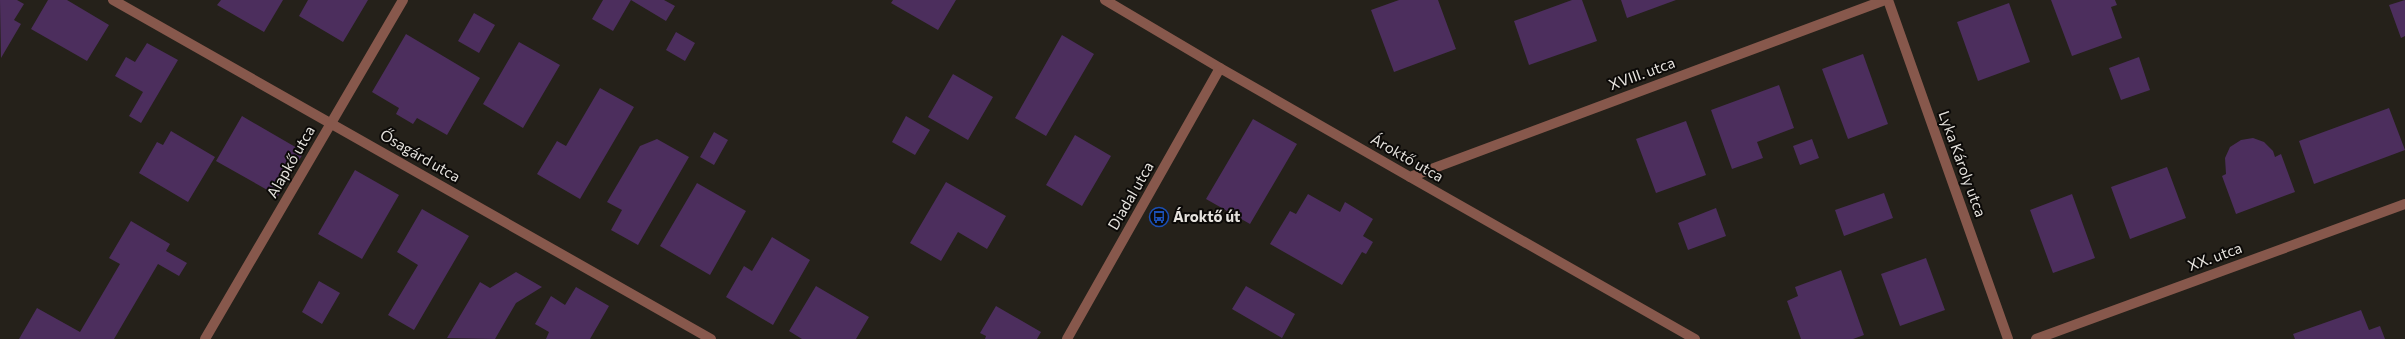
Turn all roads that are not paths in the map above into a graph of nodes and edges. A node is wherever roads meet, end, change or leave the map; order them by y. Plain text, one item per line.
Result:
1 (113, 0) edge
2 (403, 0) edge
3 (1105, 0) edge
4 (1886, 0) edge
5 (1220, 68) junction
6 (332, 122) junction
7 (1410, 176) junction
8 (2405, 204) edge
9 (205, 339) edge
10 (711, 339) edge
11 (1067, 339) edge
12 (1695, 339) edge
13 (2008, 339) edge
14 (2036, 339) edge

1 - 6 street, Ősagárd utca
2 - 6 street, Alapkő utca
3 - 5 street, Ároktő utca
4 - 7 street, XVIII. utca
4 - 13 street, Lyka Károly utca
5 - 7 street, Ároktő utca
5 - 11 street, Diadal utca
6 - 9 street, Alapkő utca
6 - 10 street, Ősagárd utca
7 - 12 street, Ároktő utca
8 - 14 street, XX. utca

